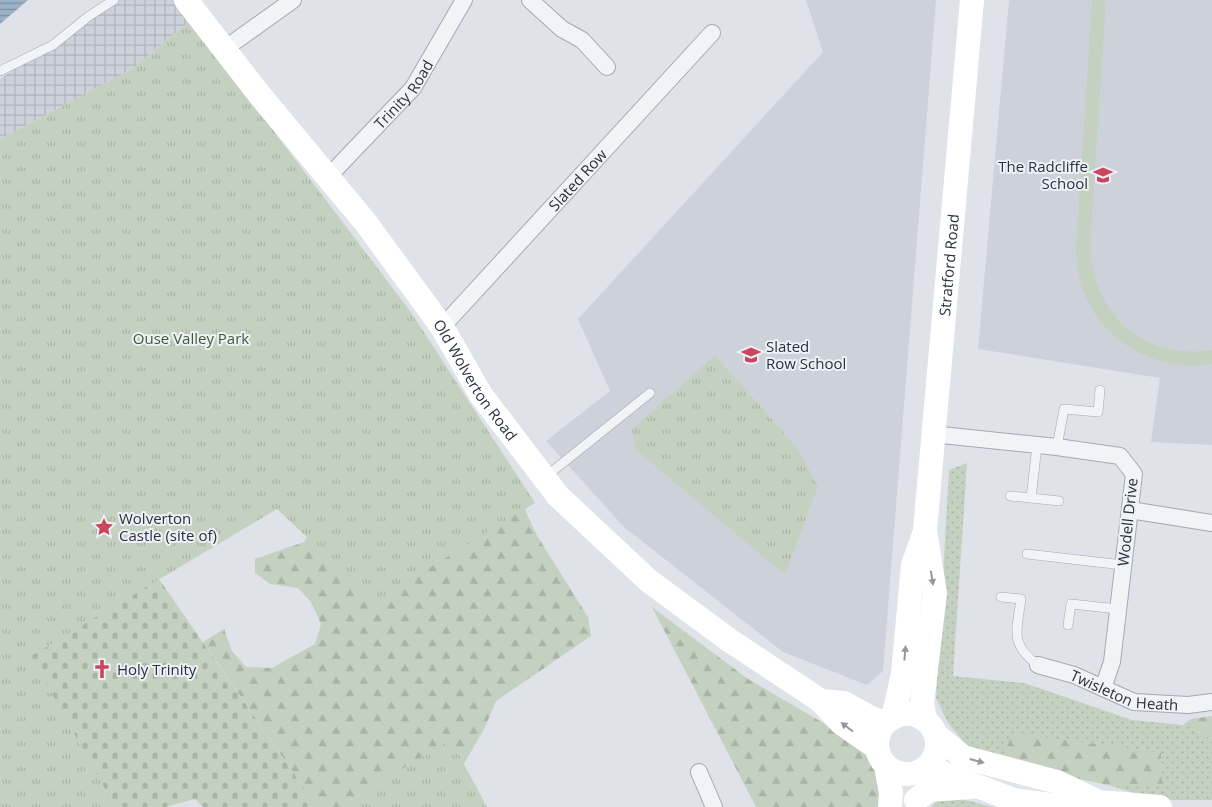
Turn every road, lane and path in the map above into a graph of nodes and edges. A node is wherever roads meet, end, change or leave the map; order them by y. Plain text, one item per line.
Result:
1 (114, 0) edge
2 (186, 0) edge
3 (293, 0) edge
4 (464, 0) edge
5 (530, 0) edge
6 (972, 0) edge
7 (712, 32) dead end
8 (223, 50) junction
9 (607, 67) dead end
10 (0, 71) edge
11 (329, 176) junction
12 (442, 327) junction
13 (1100, 390) dead end
14 (650, 393) dead end
15 (932, 434) junction
16 (1037, 446) junction
17 (1058, 447) junction
18 (544, 478) junction
19 (1010, 496) dead end
20 (1031, 498) junction
21 (1059, 501) dead end
22 (1130, 510) junction
23 (1212, 523) edge
24 (925, 530) junction
25 (1027, 554) dead end
26 (1122, 565) junction
27 (1001, 597) dead end
28 (1118, 609) junction
29 (1068, 625) dead end
30 (1038, 665) joint
31 (1103, 688) junction
32 (900, 690) junction
33 (833, 702) junction
34 (1212, 702) edge
35 (889, 720) junction
36 (931, 728) junction
37 (882, 757) junction
38 (924, 769) junction
39 (699, 772) dead end
40 (978, 787) junction
41 (1099, 802) junction
42 (916, 803) edge
43 (714, 807) edge
44 (890, 807) edge
45 (1160, 807) edge

1 - 10 lane
2 - 8 street, Old Wolverton Road
3 - 8 street
4 - 11 street, Trinity Road
5 - 9 street
6 - 15 street, Stratford Road
7 - 12 street, Slated Row
8 - 11 street, Old Wolverton Road
11 - 12 street, Old Wolverton Road
12 - 18 street, Old Wolverton Road
13 - 17 lane
14 - 18 lane
15 - 16 street, Wodell Drive
15 - 24 street, Stratford Road
16 - 17 street, Wodell Drive
16 - 20 lane
17 - 22 street, Wodell Drive
18 - 33 street, Old Wolverton Road
19 - 20 lane
20 - 21 lane
22 - 23 street
22 - 26 street, Wodell Drive
32 -> 24 street, Stratford Road
24 -> 36 street, Stratford Road
25 - 26 lane
26 - 28 street, Wodell Drive
27 - 30 lane
28 - 29 lane
28 - 31 street, Wodell Drive
30 - 31 street, Twisleton Heath
31 - 34 street, Twisleton Heath
32 - 33 street
32 - 35 street, Stratford Road
33 - 35 street, Old Wolverton Road
37 -> 33 street, Old Wolverton Road
35 - 36 street
35 - 37 street
36 - 38 street
36 -> 41 street
37 - 38 street
37 - 44 street
38 - 40 street
38 - 42 street
39 - 43 street
40 - 41 street
40 - 42 street
41 - 45 street

